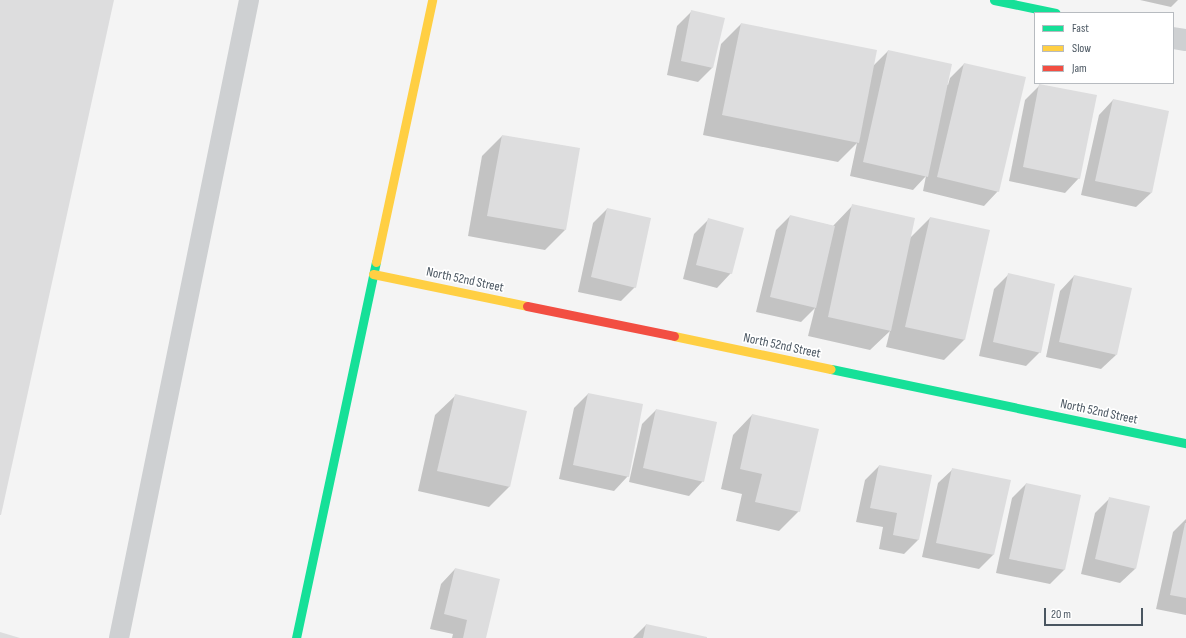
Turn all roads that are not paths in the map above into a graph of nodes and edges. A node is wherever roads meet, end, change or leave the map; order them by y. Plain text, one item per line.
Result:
1 (249, 0) edge
2 (432, 0) edge
3 (994, 0) edge
4 (1051, 12) edge
5 (1174, 38) edge
6 (1186, 40) edge
7 (373, 274) junction
8 (1186, 443) edge
9 (118, 638) edge
10 (296, 638) edge

1 - 9 lane
2 - 7 street
3 - 4 street
5 - 6 street
7 - 8 street, North 52nd Street
7 - 10 street

